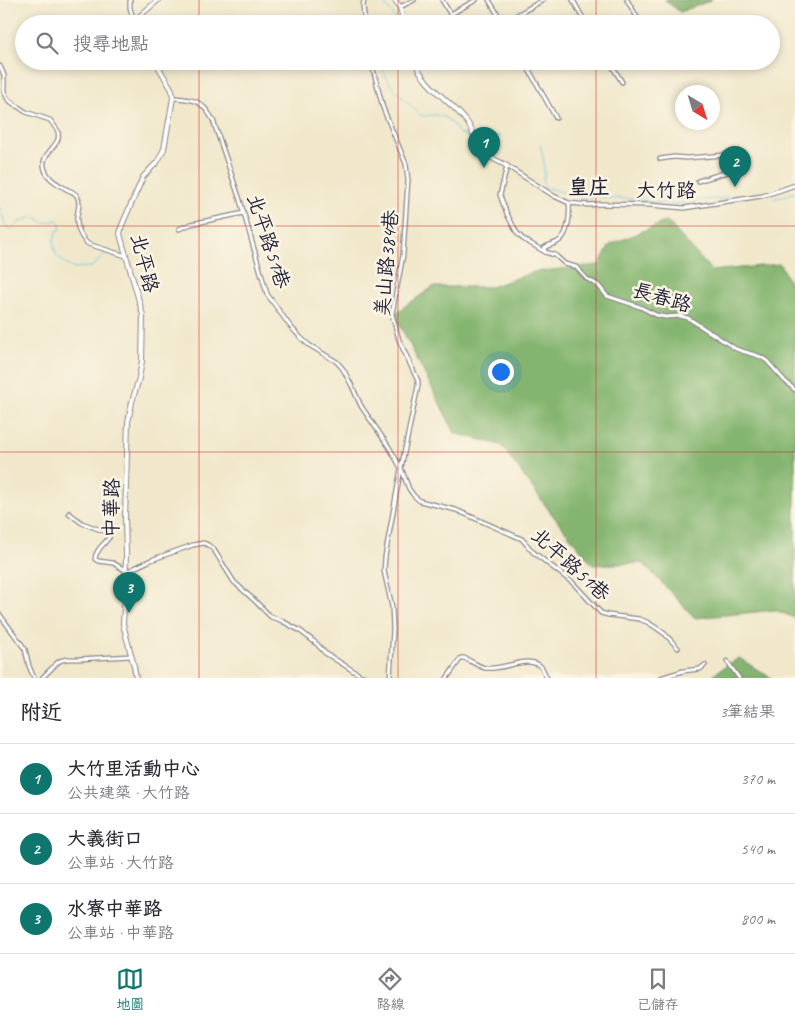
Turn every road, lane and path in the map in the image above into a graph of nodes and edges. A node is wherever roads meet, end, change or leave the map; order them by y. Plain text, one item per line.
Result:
1 (130, 0) edge
2 (158, 0) edge
3 (364, 0) edge
4 (396, 0) edge
5 (414, 0) edge
6 (442, 0) edge
7 (476, 0) edge
8 (489, 0) edge
9 (542, 0) edge
10 (573, 0) edge
11 (627, 0) edge
12 (400, 7) junction
13 (451, 14) joint
14 (132, 15) edge
15 (142, 15) edge
16 (364, 15) edge
17 (402, 15) edge
18 (498, 15) edge
19 (517, 15) edge
20 (581, 15) edge
21 (635, 15) edge
22 (0, 66) edge
23 (160, 70) edge
24 (372, 70) edge
25 (419, 70) edge
26 (529, 70) edge
27 (615, 70) edge
28 (622, 82) dead end
29 (173, 98) junction
30 (556, 118) dead end
31 (737, 154) dead end
32 (660, 159) dead end
33 (507, 166) junction
34 (737, 169) dead end
35 (698, 181) dead end
36 (795, 185) edge
37 (569, 203) junction
38 (244, 213) junction
39 (179, 229) dead end
40 (545, 252) junction
41 (126, 256) junction
42 (143, 338) joint
43 (795, 390) edge
44 (401, 468) junction
45 (69, 513) dead end
46 (126, 570) junction
47 (0, 615) edge
48 (678, 648) dead end
49 (131, 656) junction
50 (727, 661) dead end
51 (705, 665) dead end
52 (34, 678) edge
53 (42, 678) edge
54 (136, 678) edge
55 (369, 678) edge
56 (390, 678) edge
57 (447, 678) edge
58 (548, 678) edge
59 (660, 678) edge
60 (739, 678) edge

1 - 14 street
2 - 15 street
3 - 16 street
4 - 12 street
5 - 12 street
6 - 13 street
7 - 13 street
8 - 18 street
9 - 19 street
10 - 20 street
11 - 21 street
12 - 17 street
22 - 41 street
23 - 29 street
24 - 44 street, 美山路384巷
25 - 33 street, 大竹路
26 - 30 street
27 - 28 street
29 - 38 street, 北平路51巷
29 - 41 street, 北平路
31 - 32 street
33 - 37 street, 大竹路
33 - 40 street, 長春路
34 - 35 street
36 - 37 street, 大竹路
37 - 40 street
38 - 39 street
38 - 44 street, 北平路51巷
40 - 43 street, 長春路
41 - 42 street, 北平路
42 - 46 street, 中華路
44 - 48 street, 北平路51巷
44 - 56 street
45 - 46 street
46 - 49 street, 中華路
46 - 55 street
47 - 52 street
49 - 53 street
49 - 54 street, 中華路
50 - 60 street
51 - 59 street
57 - 58 street

